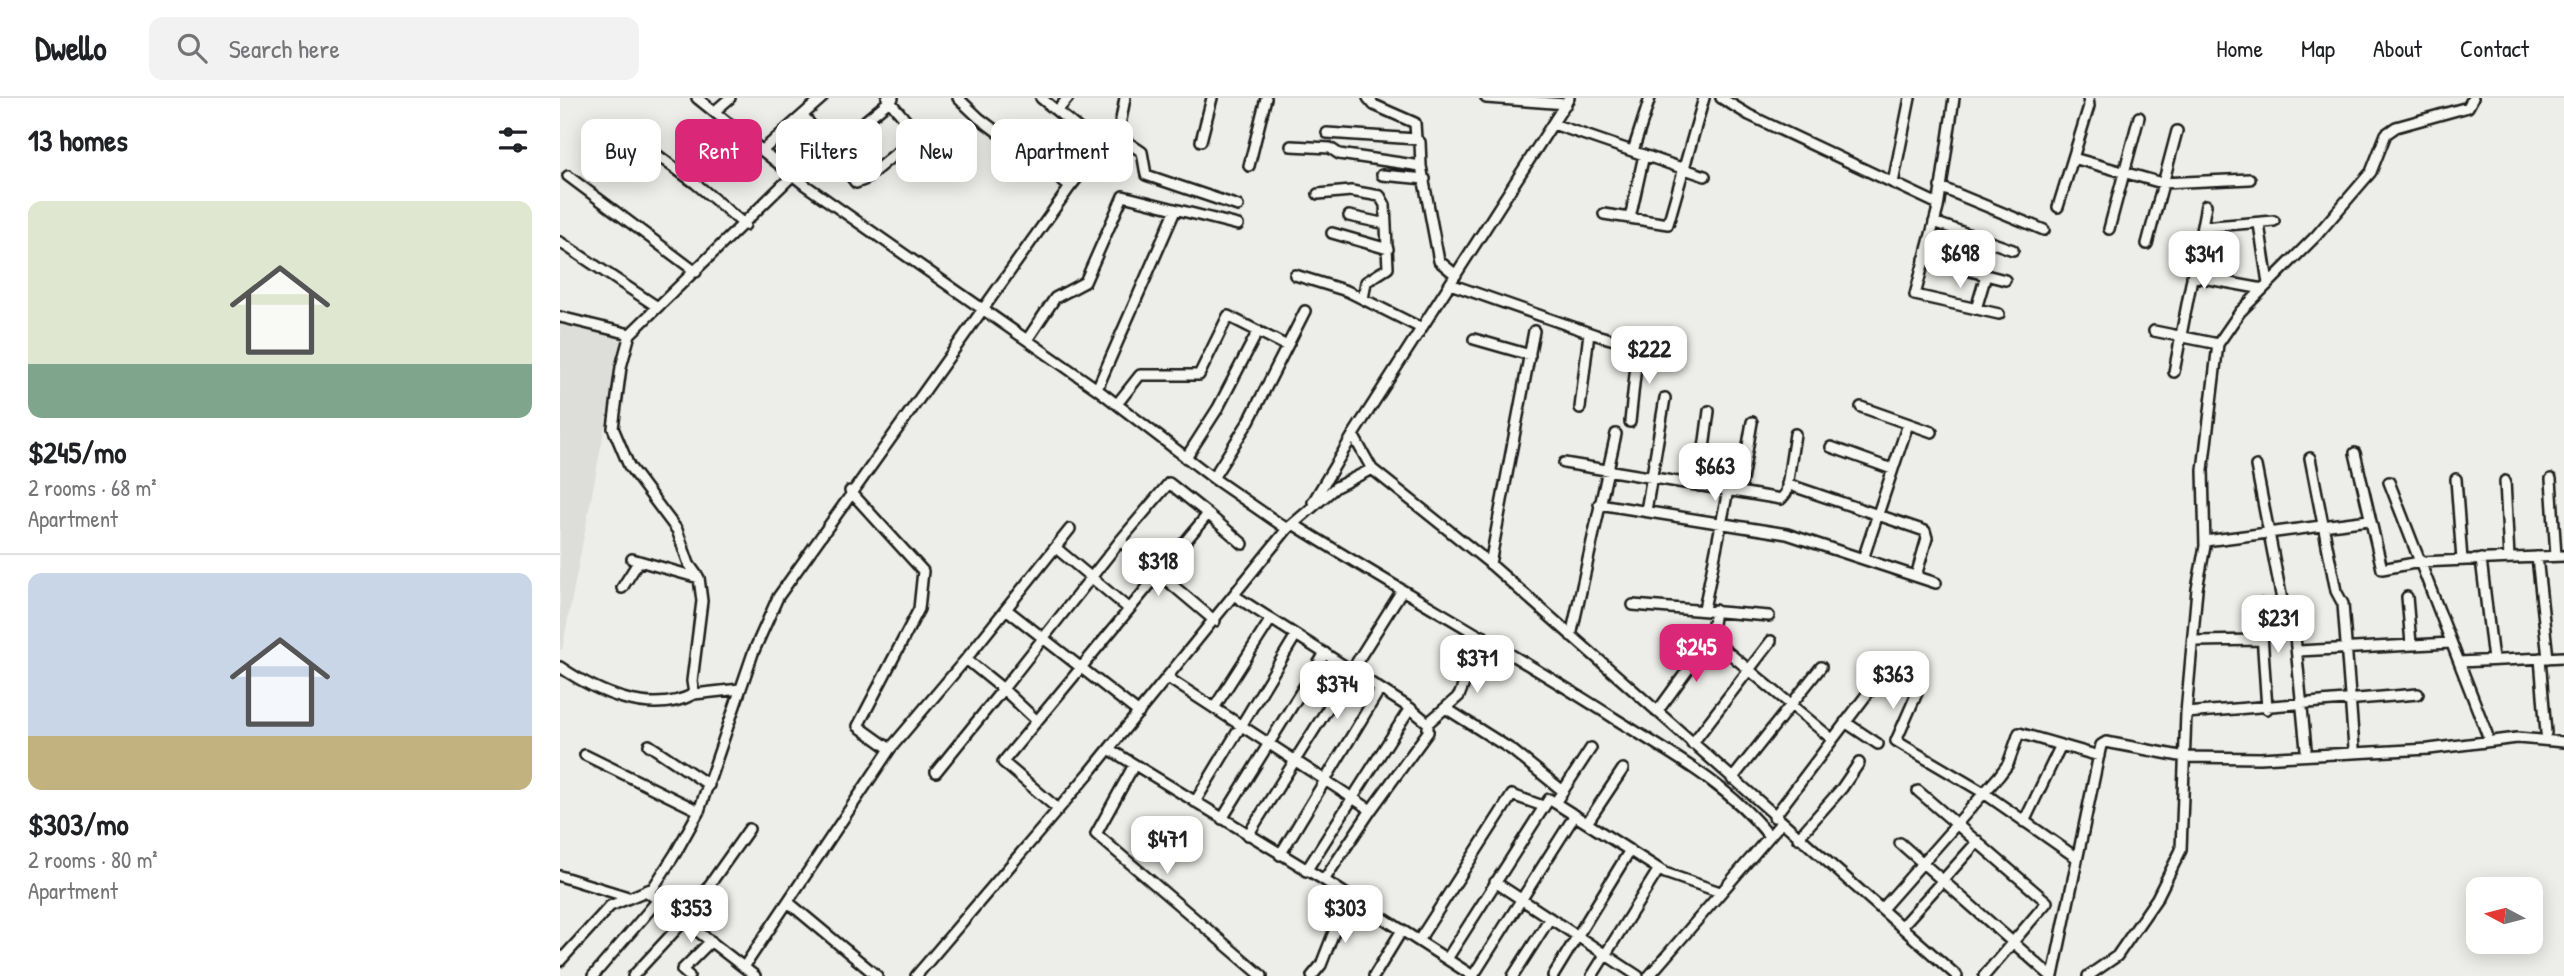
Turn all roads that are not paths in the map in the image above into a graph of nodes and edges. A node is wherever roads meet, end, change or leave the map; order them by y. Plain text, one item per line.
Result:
1 (697, 98) edge
2 (730, 98) edge
3 (958, 98) edge
4 (1041, 98) edge
5 (1068, 98) edge
6 (1125, 98) edge
7 (1212, 98) edge
8 (1266, 98) edge
9 (1368, 98) edge
10 (1486, 98) edge
11 (1650, 98) edge
12 (1704, 98) edge
13 (1721, 98) edge
14 (1910, 98) edge
15 (1954, 98) edge
16 (2088, 98) edge
17 (2473, 98) edge
18 (819, 99) edge
19 (890, 99) edge
20 (1567, 101) edge
21 (715, 111) junction
22 (1057, 111) junction
23 (803, 115) junction
24 (2139, 117) dead end
25 (725, 119) edge
26 (806, 119) edge
27 (866, 119) edge
28 (906, 119) edge
29 (1067, 119) edge
30 (1121, 119) edge
31 (1553, 124) junction
32 (2177, 131) dead end
33 (1327, 133) dead end
34 (1416, 139) junction
35 (1201, 141) dead end
36 (1133, 146) edge
37 (1291, 146) dead end
38 (762, 150) joint
39 (1633, 151) junction
40 (896, 153) edge
41 (1644, 155) junction
42 (661, 158) edge
43 (2073, 158) junction
44 (776, 161) edge
45 (882, 164) edge
46 (1250, 166) dead end
47 (1421, 166) junction
48 (1683, 169) junction
49 (2122, 172) junction
50 (1382, 175) dead end
51 (568, 176) dead end
52 (1705, 177) dead end
53 (1424, 179) junction
54 (2250, 179) dead end
55 (786, 182) edge
56 (803, 182) edge
57 (1074, 182) edge
58 (1893, 183) junction
59 (2162, 183) junction
60 (1070, 187) junction
61 (1940, 187) junction
62 (1318, 194) dead end
63 (1938, 204) junction
64 (2206, 205) dead end
65 (1238, 206) dead end
66 (2058, 207) dead end
67 (1175, 211) junction
68 (1604, 214) dead end
69 (1349, 216) dead end
70 (1630, 218) junction
71 (2274, 221) dead end
72 (1934, 222) junction
73 (1386, 224) junction
74 (2259, 224) junction
75 (745, 225) junction
76 (1238, 225) dead end
77 (2202, 227) junction
78 (2109, 229) dead end
79 (2044, 230) dead end
80 (1332, 233) dead end
81 (560, 242) edge
82 (2147, 244) dead end
83 (1388, 249) junction
84 (2013, 250) dead end
85 (1924, 259) junction
86 (696, 272) junction
87 (1295, 275) dead end
88 (1986, 275) junction
89 (2192, 275) junction
90 (1453, 279) junction
91 (2005, 280) dead end
92 (2265, 286) junction
93 (1363, 299) junction
94 (656, 306) junction
95 (984, 308) junction
96 (1976, 309) junction
97 (1305, 311) dead end
98 (1998, 314) dead end
99 (560, 317) edge
100 (1421, 328) junction
101 (1258, 331) junction
102 (1534, 331) dead end
103 (2154, 331) dead end
104 (1589, 333) junction
105 (630, 334) junction
106 (2180, 336) junction
107 (1474, 339) dead end
108 (1027, 340) junction
109 (2218, 344) junction
110 (1287, 346) junction
111 (1638, 346) junction
112 (1658, 352) dead end
113 (1530, 355) junction
114 (2174, 372) dead end
115 (1097, 389) junction
116 (1665, 398) dead end
117 (1117, 404) junction
118 (1861, 407) dead end
119 (1580, 408) dead end
120 (1709, 411) dead end
121 (1630, 422) dead end
122 (1752, 422) dead end
123 (1908, 424) junction
124 (1932, 432) dead end
125 (1616, 434) dead end
126 (1795, 434) dead end
127 (1353, 435) junction
128 (1831, 447) dead end
129 (2355, 453) dead end
130 (1186, 458) junction
131 (2310, 458) dead end
132 (1564, 463) dead end
133 (2256, 466) dead end
134 (1372, 469) junction
135 (1892, 469) junction
136 (1606, 471) junction
137 (1213, 478) junction
138 (1652, 478) junction
139 (2456, 479) dead end
140 (2552, 479) dead end
141 (2505, 481) dead end
142 (2389, 482) dead end
143 (1787, 484) junction
144 (1699, 486) junction
145 (1728, 490) junction
146 (850, 491) junction
147 (1740, 492) junction
148 (1599, 504) junction
149 (1310, 508) junction
150 (1646, 511) junction
151 (1208, 514) junction
152 (1875, 514) junction
153 (2369, 520) junction
154 (1723, 523) junction
155 (2323, 525) junction
156 (1290, 527) junction
157 (1070, 529) dead end
158 (2270, 532) junction
159 (1120, 541) junction
160 (2205, 541) junction
161 (1243, 544) dead end
162 (1056, 548) junction
163 (2560, 556) edge
164 (2537, 557) junction
165 (2509, 558) junction
166 (1863, 559) junction
167 (2481, 559) junction
168 (2462, 560) junction
169 (2420, 562) junction
170 (1490, 564) junction
171 (1159, 574) junction
172 (1916, 576) junction
173 (699, 578) junction
174 (1091, 578) junction
175 (1936, 583) dead end
176 (622, 589) dead end
177 (1401, 592) junction
178 (1235, 596) junction
179 (2407, 597) dead end
180 (2282, 600) dead end
181 (2260, 604) dead end
182 (1633, 606) dead end
183 (2292, 606) dead end
184 (1006, 609) junction
185 (1704, 609) junction
186 (1129, 610) junction
187 (1715, 610) junction
188 (1769, 616) dead end
189 (1271, 619) junction
190 (1215, 621) junction
191 (1296, 635) junction
192 (1483, 636) junction
193 (1571, 636) junction
194 (1044, 638) junction
195 (1711, 638) junction
196 (2262, 640) junction
197 (1771, 641) dead end
198 (2194, 641) junction
199 (2451, 643) junction
200 (2411, 644) junction
201 (2346, 646) junction
202 (2298, 651) junction
203 (1325, 653) junction
204 (2564, 657) edge
205 (2544, 658) junction
206 (966, 659) junction
207 (2493, 660) junction
208 (2459, 662) junction
209 (560, 667) edge
210 (1081, 667) junction
211 (1821, 667) dead end
212 (1749, 669) junction
213 (1351, 670) junction
214 (1168, 678) junction
215 (1877, 681) dead end
216 (740, 689) junction
217 (1003, 689) junction
218 (1380, 689) junction
219 (1917, 693) dead end
220 (694, 694) junction
221 (2418, 694) dead end
222 (2349, 701) junction
223 (1791, 705) junction
224 (2302, 706) junction
225 (1214, 708) junction
226 (1410, 708) junction
227 (1447, 709) junction
228 (2267, 709) junction
229 (1657, 712) junction
230 (1139, 713) junction
231 (2186, 713) junction
232 (1037, 721) junction
233 (1845, 722) junction
234 (1428, 723) junction
235 (1241, 725) junction
236 (2546, 733) dead end
237 (2487, 734) dead end
238 (1832, 739) junction
239 (2564, 742) edge
240 (1269, 744) junction
241 (1692, 744) junction
242 (1878, 744) dead end
243 (649, 745) dead end
244 (2062, 745) junction
245 (1591, 748) dead end
246 (2354, 748) dead end
247 (890, 749) junction
248 (1109, 749) junction
249 (2306, 749) dead end
250 (585, 755) dead end
251 (2099, 755) junction
252 (2185, 757) junction
253 (1294, 760) junction
254 (1859, 763) dead end
255 (1134, 765) junction
256 (1623, 769) dead end
257 (936, 772) dead end
258 (1732, 779) junction
259 (1325, 780) junction
260 (709, 785) junction
261 (1563, 791) junction
262 (1918, 791) dead end
263 (1984, 793) junction
264 (1353, 798) junction
265 (1195, 802) junction
266 (1555, 803) junction
267 (1544, 806) junction
268 (1058, 809) junction
269 (1371, 810) junction
270 (699, 811) junction
271 (1575, 815) junction
272 (1223, 819) junction
273 (1777, 820) junction
274 (2024, 822) junction
275 (1587, 823) junction
276 (1957, 824) junction
277 (749, 829) dead end
278 (1248, 835) junction
279 (1769, 836) junction
280 (1798, 838) junction
281 (1978, 841) junction
282 (1900, 843) dead end
283 (1630, 850) junction
284 (1280, 855) junction
285 (2077, 858) junction
286 (1923, 863) junction
287 (1658, 869) junction
288 (1306, 871) junction
289 (560, 876) edge
290 (1324, 880) junction
291 (1943, 881) junction
292 (1494, 883) junction
293 (646, 891) junction
294 (1720, 892) junction
295 (1348, 896) junction
296 (628, 897) junction
297 (658, 900) junction
298 (1522, 900) junction
299 (788, 902) junction
300 (1882, 909) junction
301 (1550, 918) junction
302 (684, 921) junction
303 (1901, 926) junction
304 (1402, 930) junction
305 (1577, 936) junction
306 (1419, 940) junction
307 (711, 942) junction
308 (2011, 943) junction
309 (1605, 955) junction
310 (1447, 958) junction
311 (560, 961) edge
312 (744, 967) junction
313 (683, 974) edge
314 (1470, 975) edge
315 (593, 976) edge
316 (634, 976) edge
317 (755, 976) edge
318 (877, 976) edge
319 (916, 976) edge
320 (1262, 976) edge
321 (1312, 976) edge
322 (1374, 976) edge
323 (1513, 976) edge
324 (1553, 976) edge
325 (1592, 976) edge
326 (1638, 976) edge
327 (1649, 976) edge
328 (1957, 976) edge
329 (1984, 976) edge
330 (2052, 976) edge
331 (2088, 976) edge

1 - 21 street
2 - 21 street
3 - 60 street
4 - 22 street
5 - 22 street
6 - 30 street
7 - 35 street
8 - 46 street
9 - 34 street
10 - 20 street
11 - 39 street
12 - 48 street
13 - 58 street
14 - 58 street
15 - 61 street
16 - 43 street
17 - 92 street
18 - 23 street
19 - 27 street
19 - 28 street
20 - 31 street
21 - 25 street
22 - 29 street
23 - 26 street
23 - 38 street
24 - 49 street
31 - 39 street
31 - 90 street
32 - 59 street
33 - 34 street
34 - 47 street
36 - 65 street
37 - 47 street
38 - 44 street
39 - 41 street
40 - 45 street
41 - 48 street
41 - 70 street
42 - 75 street
43 - 49 street
43 - 66 street
47 - 53 street
48 - 52 street
48 - 70 street
49 - 59 street
49 - 78 street
50 - 53 street
51 - 86 street
53 - 90 street
54 - 59 street
55 - 75 street
56 - 95 street
57 - 60 street
58 - 63 street
59 - 82 street
60 - 95 street
61 - 63 street
61 - 79 street
62 - 73 street
63 - 72 street
64 - 77 street
67 - 76 street
67 - 108 street
67 - 115 street
68 - 70 street
69 - 73 street
71 - 74 street
72 - 84 street
72 - 85 street
73 - 83 street
74 - 77 street
74 - 92 street
75 - 86 street
77 - 89 street
80 - 83 street
81 - 94 street
83 - 93 street
85 - 88 street
85 - 96 street
86 - 94 street
87 - 93 street
88 - 91 street
88 - 96 street
89 - 92 street
89 - 106 street
90 - 100 street
90 - 104 street
92 - 109 street
93 - 100 street
94 - 105 street
95 - 108 street
95 - 146 street
96 - 98 street
97 - 110 street
99 - 105 street
100 - 127 street
101 - 110 street
101 - 117 street
101 - 130 street
102 - 113 street
103 - 106 street
104 - 111 street
104 - 119 street
105 - 173 street
106 - 109 street
106 - 114 street
107 - 113 street
108 - 115 street
109 - 160 street
110 - 137 street
111 - 112 street
111 - 121 street
113 - 170 street
115 - 117 street
116 - 138 street
117 - 130 street
118 - 123 street
120 - 144 street
122 - 147 street
123 - 124 street
123 - 135 street
125 - 136 street
126 - 143 street
127 - 134 street
127 - 149 street
128 - 135 street
129 - 153 street
130 - 137 street
131 - 155 street
132 - 136 street
133 - 158 street
134 - 149 street
134 - 170 street
135 - 152 street
136 - 138 street
136 - 148 street
137 - 156 street
138 - 144 street
138 - 150 street
139 - 168 street
140 - 163 street
141 - 165 street
142 - 169 street
143 - 147 street
143 - 152 street
144 - 145 street
145 - 147 street
145 - 154 street
146 - 216 street
146 - 247 street
148 - 150 street
148 - 193 street
149 - 156 street
150 - 154 street
151 - 159 street
151 - 161 street
151 - 171 street
152 - 166 street
152 - 172 street
153 - 155 street
153 - 169 street
154 - 166 street
154 - 185 street
155 - 158 street
155 - 201 street
156 - 177 street
156 - 178 street
157 - 162 street
158 - 160 street
158 - 180 street
159 - 171 street
159 - 174 street
160 - 198 street
162 - 174 street
162 - 184 street
163 - 164 street
164 - 165 street
164 - 205 street
165 - 167 street
166 - 172 street
167 - 168 street
167 - 207 street
168 - 169 street
169 - 199 street
170 - 193 street
171 - 186 street
171 - 190 street
172 - 175 street
173 - 176 street
173 - 220 street
174 - 186 street
174 - 194 street
177 - 192 street
177 - 213 street
178 - 189 street
178 - 190 street
179 - 200 street
181 - 196 street
182 - 185 street
183 - 202 street
184 - 194 street
184 - 206 street
185 - 187 street
186 - 210 street
187 - 188 street
187 - 195 street
189 - 191 street
189 - 225 street
190 - 214 street
191 - 203 street
191 - 235 street
192 - 227 street
192 - 279 street
193 - 229 street
194 - 210 street
194 - 217 street
195 - 212 street
195 - 229 street
196 - 198 street
196 - 228 street
197 - 212 street
198 - 231 street
199 - 200 street
199 - 208 street
200 - 201 street
201 - 202 street
201 - 222 street
202 - 224 street
203 - 213 street
203 - 240 street
204 - 205 street
205 - 207 street
205 - 236 street
206 - 217 street
206 - 247 street
207 - 208 street
208 - 237 street
209 - 220 street
210 - 230 street
210 - 232 street
211 - 223 street
212 - 223 street
212 - 241 street
213 - 218 street
213 - 253 street
214 - 225 street
214 - 230 street
215 - 233 street
216 - 220 street
216 - 260 street
217 - 232 street
217 - 257 street
218 - 226 street
218 - 259 street
219 - 263 street
221 - 222 street
222 - 224 street
222 - 246 street
223 - 238 street
223 - 258 street
224 - 228 street
224 - 249 street
225 - 235 street
226 - 234 street
226 - 264 street
227 - 234 street
227 - 261 street
228 - 231 street
229 - 241 street
230 - 248 street
231 - 252 street
232 - 268 street
233 - 238 street
233 - 242 street
234 - 269 street
235 - 240 street
235 - 265 street
238 - 273 street
239 - 252 street
240 - 253 street
240 - 272 street
241 - 258 street
243 - 260 street
244 - 251 street
244 - 263 street
244 - 274 street
245 - 261 street
247 - 299 street
248 - 255 street
248 - 268 street
250 - 270 street
251 - 252 street
251 - 285 street
252 - 331 street
253 - 259 street
253 - 278 street
254 - 280 street
255 - 265 street
255 - 320 street
256 - 275 street
258 - 273 street
259 - 264 street
259 - 284 street
260 - 270 street
261 - 266 street
262 - 276 street
263 - 274 street
263 - 276 street
264 - 269 street
264 - 288 street
265 - 272 street
266 - 267 street
266 - 271 street
267 - 292 street
267 - 306 street
268 - 319 street
269 - 290 street
270 - 293 street
271 - 275 street
271 - 298 street
272 - 278 street
273 - 279 street
273 - 280 street
274 - 285 street
275 - 283 street
276 - 281 street
276 - 286 street
277 - 302 street
278 - 284 street
279 - 294 street
280 - 300 street
281 - 291 street
281 - 308 street
282 - 286 street
283 - 287 street
283 - 305 street
284 - 288 street
285 - 330 street
286 - 291 street
286 - 300 street
287 - 294 street
287 - 309 street
288 - 290 street
289 - 296 street
290 - 295 street
291 - 303 street
291 - 308 street
292 - 298 street
292 - 310 street
293 - 296 street
293 - 297 street
294 - 327 street
295 - 304 street
295 - 321 street
296 - 311 street
297 - 302 street
297 - 315 street
298 - 301 street
298 - 314 street
299 - 312 street
299 - 318 street
300 - 303 street
301 - 305 street
301 - 323 street
302 - 307 street
302 - 316 street
303 - 328 street
304 - 306 street
304 - 322 street
305 - 309 street
305 - 324 street
306 - 310 street
307 - 312 street
307 - 313 street
308 - 329 street
308 - 330 street
309 - 325 street
309 - 326 street
310 - 314 street
312 - 317 street

